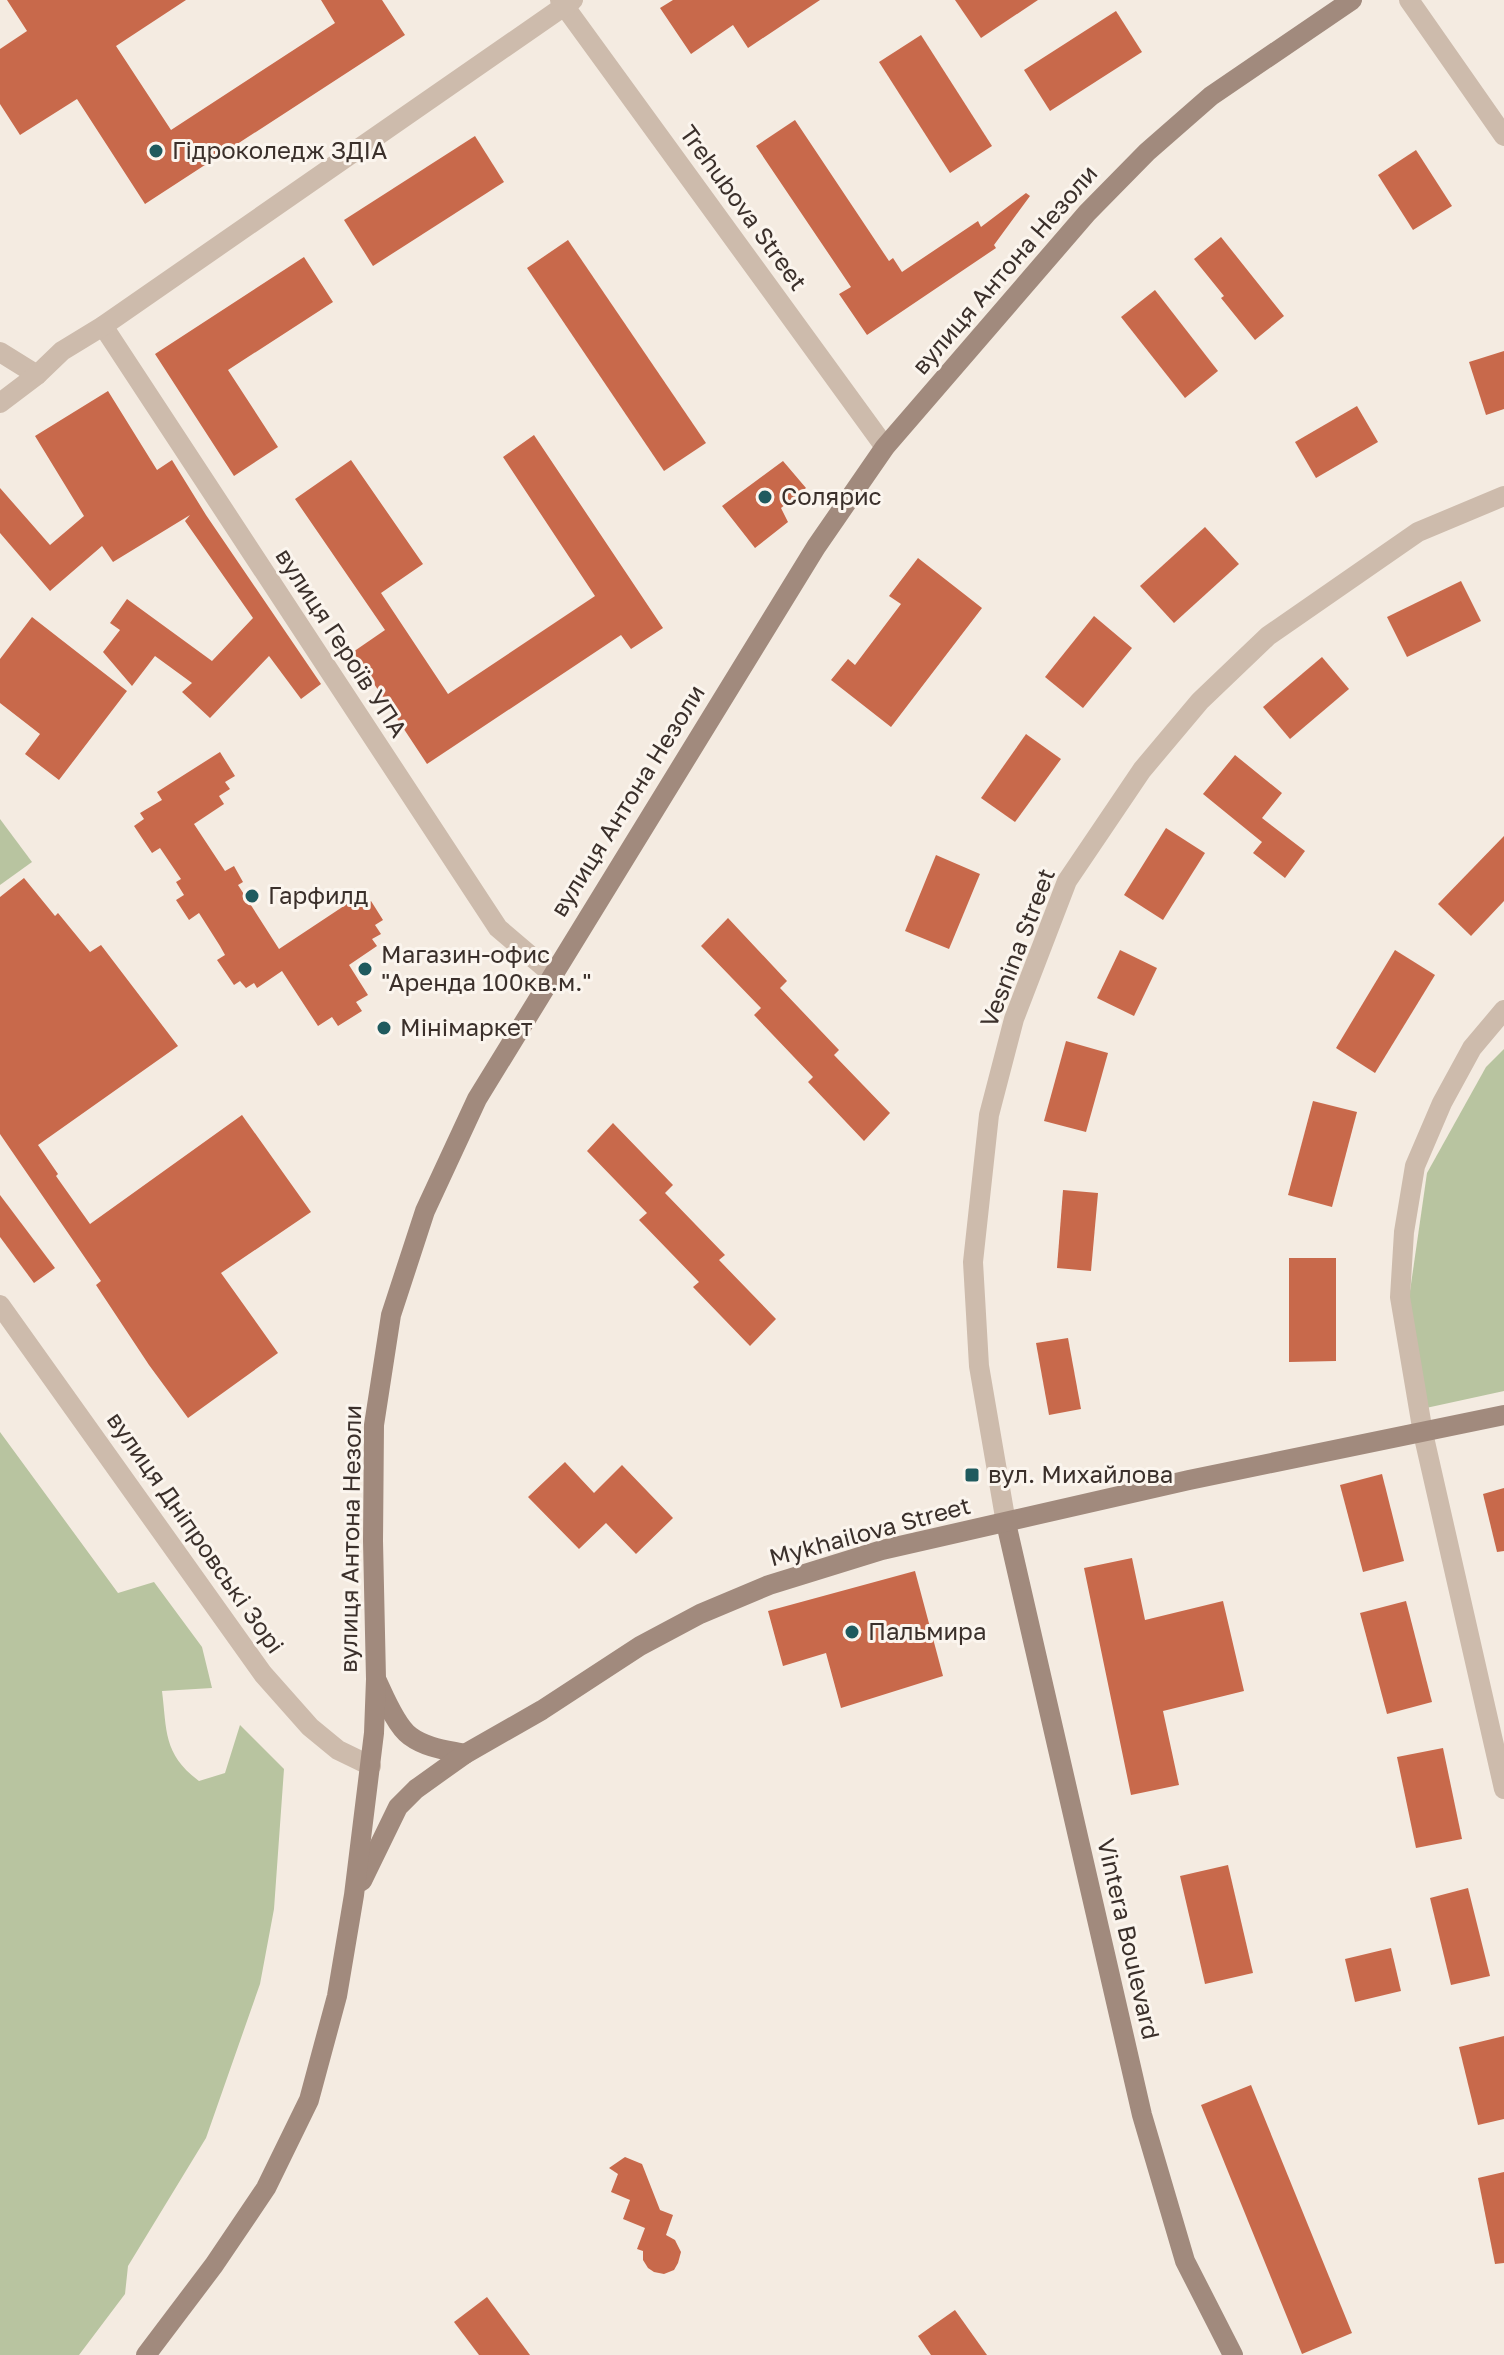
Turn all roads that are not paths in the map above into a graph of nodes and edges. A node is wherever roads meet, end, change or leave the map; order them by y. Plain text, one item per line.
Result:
1 (1352, 0) edge
2 (1409, 0) edge
3 (566, 2) edge
4 (1504, 136) edge
5 (103, 326) junction
6 (0, 352) edge
7 (37, 375) junction
8 (0, 403) edge
9 (885, 447) junction
10 (1504, 496) edge
11 (552, 974) junction
12 (1504, 1010) edge
13 (0, 1305) edge
14 (1504, 1415) edge
15 (1423, 1433) junction
16 (1006, 1523) junction
17 (376, 1679) junction
18 (465, 1754) junction
19 (371, 1766) junction
20 (1504, 1789) edge
21 (354, 1895) junction
22 (146, 2355) edge
23 (1233, 2355) edge

1 - 9 main road, вулиця Антона Незоли
2 - 4 street
3 - 5 street
3 - 9 street, Trehubova Street
5 - 7 street
5 - 11 street, вулиця Героїв УПА
6 - 7 street
7 - 8 street
9 - 11 main road, вулиця Антона Незоли
10 - 16 street, Vesnina Street
11 - 17 main road, вулиця Антона Незоли
12 - 15 street
13 - 19 street, вулиця Дніпровські Зорі
14 - 15 main road, Mykhailova Street
15 - 16 main road, Mykhailova Street
15 - 20 street
16 - 18 main road, Mykhailova Street
16 - 23 main road, Vintera Boulevard
17 - 18 main road
17 - 19 main road, вулиця Антона Незоли
18 - 21 main road, Mykhailova Street
19 - 21 main road, вулиця Антона Незоли
21 - 22 main road, вулиця Антона Незоли

